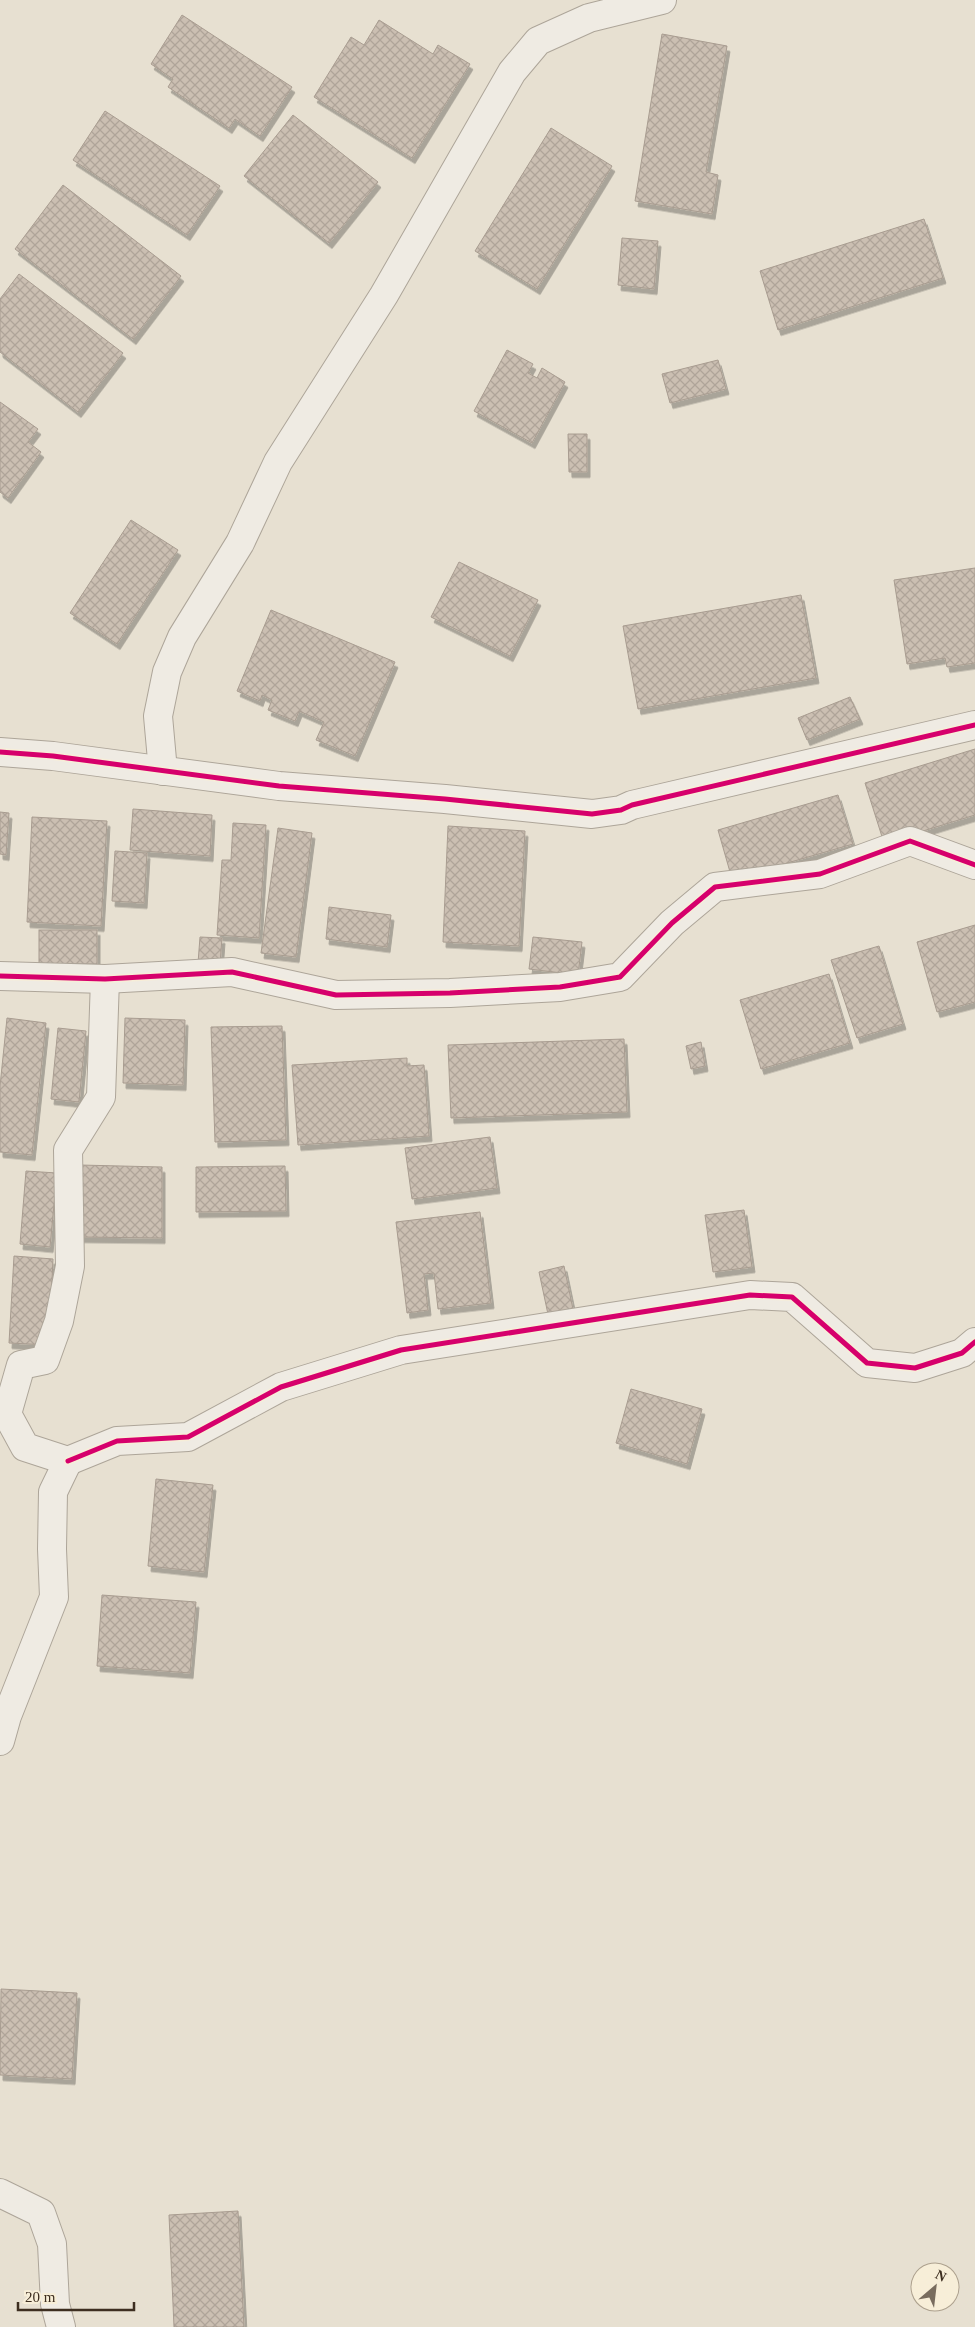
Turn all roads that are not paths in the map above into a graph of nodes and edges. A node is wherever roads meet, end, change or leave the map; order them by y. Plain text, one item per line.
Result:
1 (662, 0) edge
2 (975, 725) edge
3 (0, 752) edge
4 (163, 771) junction
5 (975, 865) edge
6 (0, 976) edge
7 (105, 979) junction
8 (975, 1342) edge
9 (68, 1461) junction
10 (0, 1741) edge
11 (0, 2193) edge
12 (61, 2327) edge

1 - 4 street
2 - 4 street
3 - 4 street
5 - 7 street
6 - 7 street
7 - 9 street
8 - 9 street
9 - 10 street
11 - 12 street

